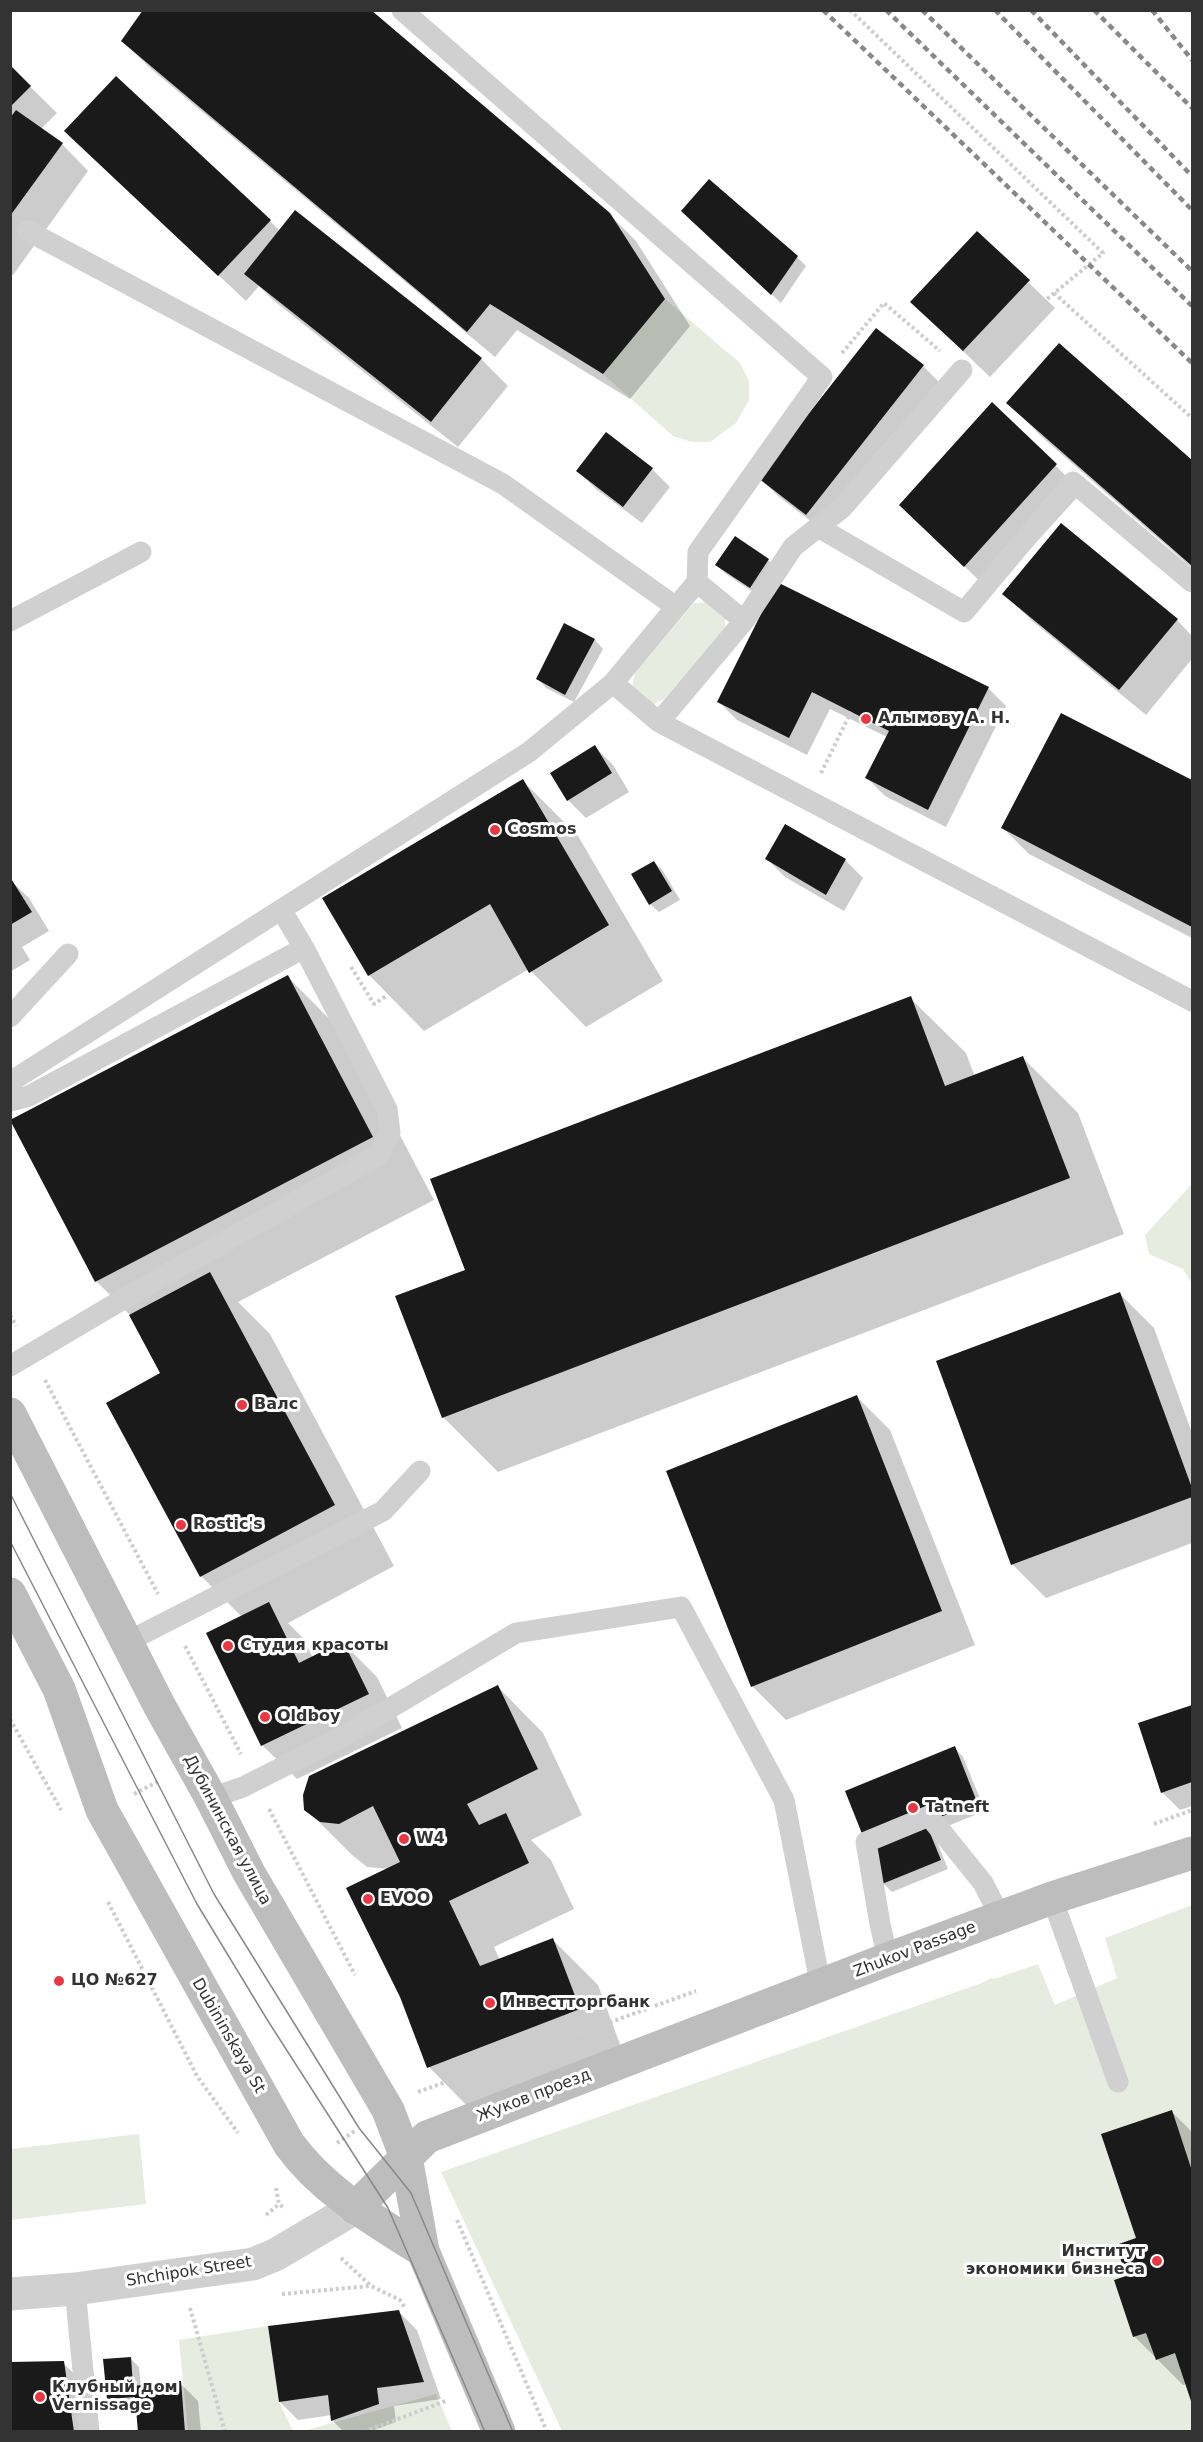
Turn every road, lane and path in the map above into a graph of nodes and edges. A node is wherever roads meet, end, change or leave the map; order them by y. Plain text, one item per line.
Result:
1 (402, 10) edge
2 (850, 10) edge
3 (28, 231) dead end
4 (1054, 293) junction
5 (962, 370) junction
6 (822, 377) junction
7 (1192, 418) edge
8 (818, 527) junction
9 (141, 552) dead end
10 (697, 582) junction
11 (1192, 582) edge
12 (676, 607) junction
13 (10, 621) edge
14 (744, 621) junction
15 (613, 683) junction
16 (851, 712) dead end
17 (659, 722) junction
18 (835, 746) dead end
19 (282, 911) junction
20 (304, 948) junction
21 (68, 954) dead end
22 (1192, 1001) edge
23 (10, 1017) edge
24 (10, 1082) edge
25 (10, 1101) edge
26 (10, 1315) edge
27 (31, 1354) junction
28 (10, 1366) edge
29 (10, 1414) edge
30 (420, 1471) dead end
31 (10, 1594) edge
32 (171, 1619) junction
33 (126, 1642) junction
34 (10, 1719) edge
35 (234, 1742) junction
36 (192, 1763) junction
37 (255, 1781) junction
38 (211, 1798) junction
39 (102, 1810) junction
40 (1192, 1853) edge
41 (1052, 1898) junction
42 (107, 1900) dead end
43 (1001, 1918) junction
44 (888, 1959) junction
45 (357, 1979) dead end
46 (821, 1986) junction
47 (1118, 2082) dead end
48 (243, 2140) dead end
49 (416, 2147) junction
50 (355, 2208) junction
51 (454, 2213) dead end
52 (423, 2251) junction
53 (75, 2289) junction
54 (10, 2294) edge
55 (188, 2302) dead end
56 (448, 2400) dead end
57 (89, 2432) edge
58 (225, 2432) edge
59 (364, 2432) edge
60 (500, 2432) edge
61 (547, 2432) edge

1 - 6 lane
2 - 4 path
3 - 12 lane
4 - 5 path
4 - 7 path
5 - 6 path
5 - 8 lane
6 - 10 lane
8 - 11 lane
8 - 14 lane
9 - 13 lane
10 - 12 lane
10 - 14 lane
12 - 15 lane
14 - 17 lane
15 - 17 lane
15 - 19 lane
16 - 18 path
17 - 22 lane
19 - 20 lane
19 - 24 lane
20 - 25 lane
20 - 27 lane
21 - 23 lane
26 - 27 path
27 - 28 lane
27 - 32 path
29 - 33 main road, Дубининская улица
30 - 32 lane
31 - 39 main road, Dubininskaya St
32 - 33 lane
32 - 35 path
33 - 36 main road, Дубининская улица
34 - 39 path
35 - 36 path
35 - 37 path
36 - 38 main road, Дубининская улица
36 - 39 path
37 - 38 lane
37 - 45 path
37 - 46 lane
38 - 49 main road, Дубининская улица
39 - 50 main road, Dubininskaya St
40 - 41 main road, Zhukov Passage
41 - 43 main road, Zhukov Passage
41 - 47 lane
42 - 48 path
43 - 44 main road, Zhukov Passage
43 - 44 lane
44 - 46 main road, Zhukov Passage
46 - 49 main road, Жуков проезд
49 - 50 main road
49 - 52 main road, Дубининская улица
50 - 52 main road, Dubininskaya St
50 - 53 street, Shchipok Street
51 - 61 path
52 - 60 main road
53 - 54 street, Shchipok Street
53 - 57 lane
55 - 58 path
56 - 59 path

